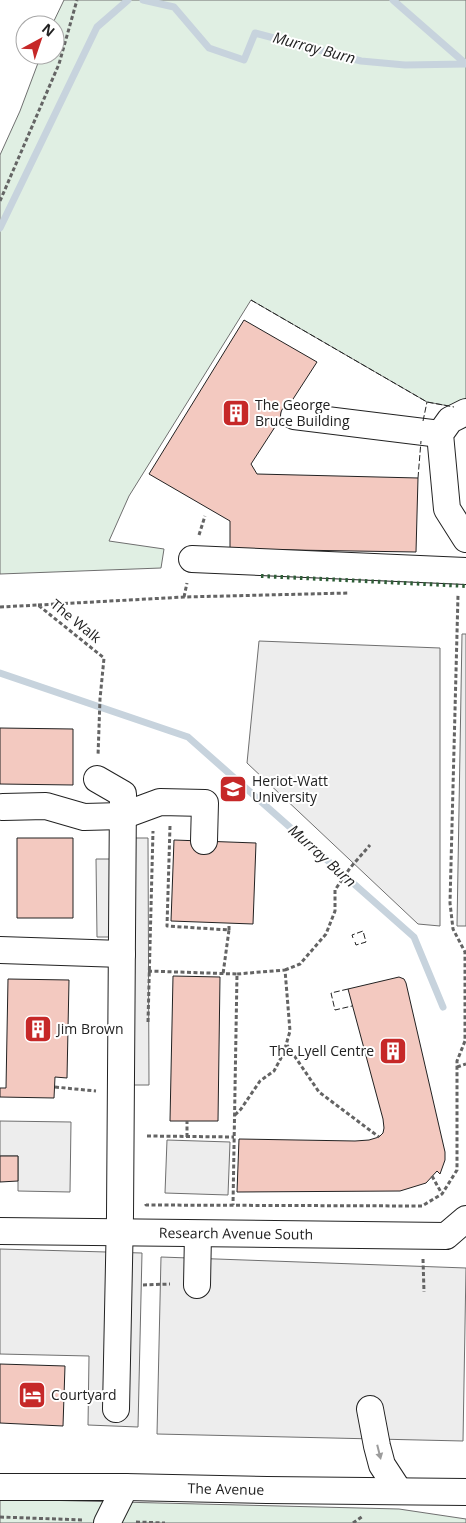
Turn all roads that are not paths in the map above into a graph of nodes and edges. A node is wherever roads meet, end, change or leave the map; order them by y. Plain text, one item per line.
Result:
1 (466, 412) edge
2 (294, 416) dead end
3 (440, 434) junction
4 (466, 539) edge
5 (192, 559) dead end
6 (462, 582) edge
7 (96, 779) road end
8 (3, 807) dead end
9 (122, 816) junction
10 (204, 841) dead end
11 (0, 950) edge
12 (122, 962) junction
13 (466, 1219) edge
14 (0, 1231) edge
15 (120, 1232) junction
16 (198, 1234) junction
17 (196, 1285) dead end
18 (370, 1409) dead end
19 (116, 1410) dead end
20 (0, 1487) edge
21 (124, 1487) junction
22 (399, 1491) junction
23 (459, 1492) edge
24 (107, 1523) edge

1 - 3 street
2 - 3 street
3 - 4 street
5 - 6 street
7 - 9 street
8 - 9 street
9 - 10 street
9 - 12 street
11 - 12 street
12 - 15 street
13 - 16 street, Research Avenue South
14 - 15 street, Research Avenue South
15 - 16 street, Research Avenue South
15 - 19 street
16 - 17 street
18 -> 22 street
20 - 21 street, The Avenue
21 - 22 street, The Avenue
21 - 24 street
22 - 23 street, The Avenue

